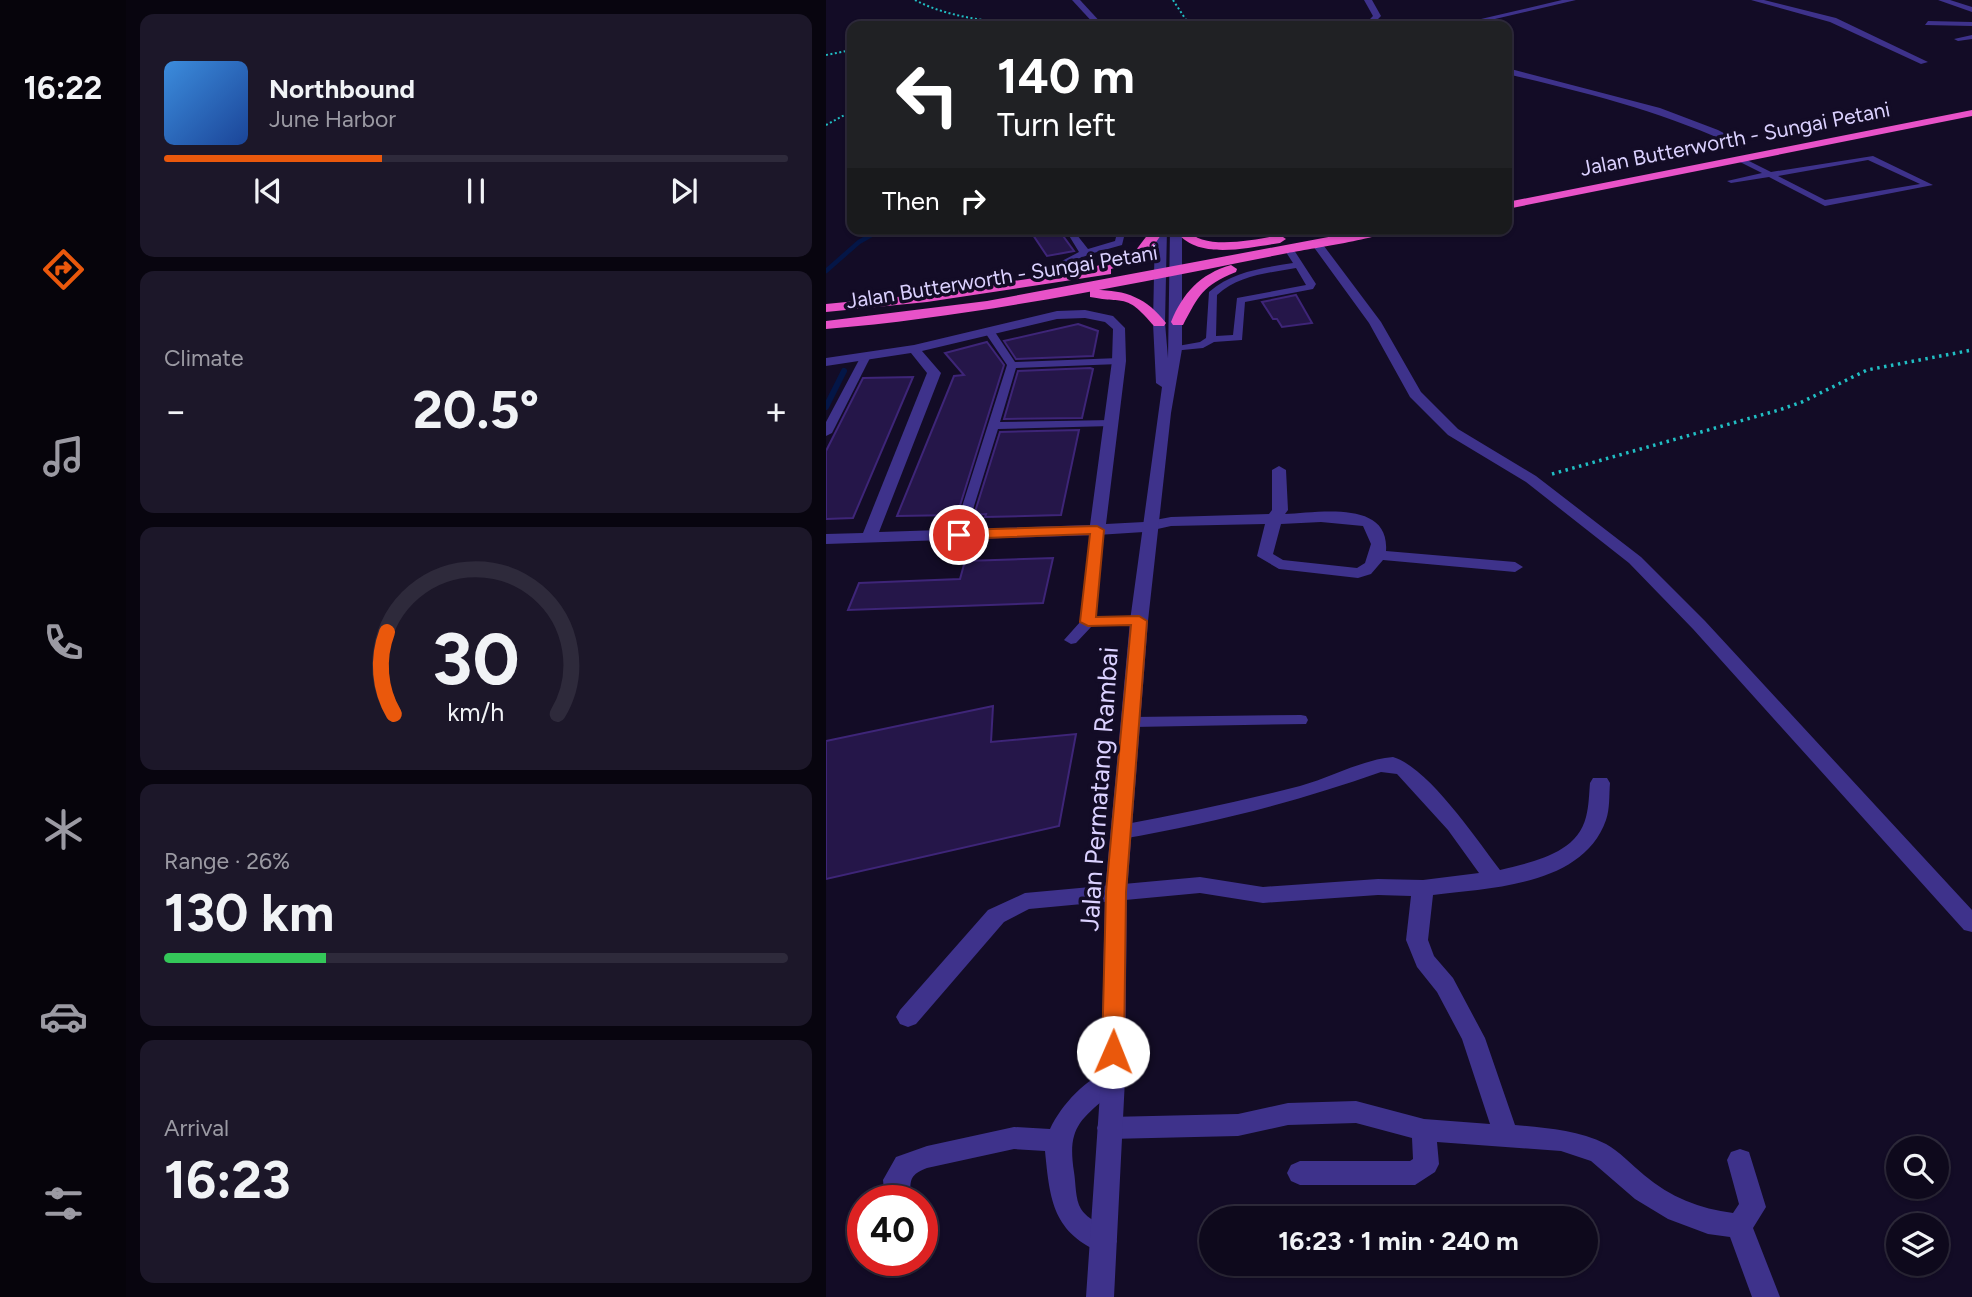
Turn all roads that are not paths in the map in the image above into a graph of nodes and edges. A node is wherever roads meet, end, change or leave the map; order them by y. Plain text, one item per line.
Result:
1 (1076, 0) edge
2 (1368, 0) edge
3 (1572, 0) edge
4 (1755, 0) edge
5 (1942, 0) edge
6 (1972, 10) edge
7 (1095, 21) edge
8 (1372, 21) edge
9 (1478, 21) edge
10 (1928, 23) dead end
11 (1972, 24) edge
12 (1972, 37) edge
13 (1958, 39) dead end
14 (1924, 62) dead end
15 (1512, 72) edge
16 (1972, 103) edge
17 (1972, 113) edge
18 (1738, 144) junction
19 (1717, 151) dead end
20 (1741, 159) junction
21 (1767, 173) junction
22 (1731, 181) dead end
23 (1512, 205) edge
24 (1073, 235) edge
25 (1121, 235) edge
26 (1157, 235) edge
27 (1161, 235) edge
28 (1177, 235) edge
29 (1184, 235) edge
30 (1311, 235) edge
31 (1361, 235) edge
32 (1285, 244) junction
33 (1317, 244) junction
34 (1087, 252) junction
35 (1271, 254) junction
36 (1300, 265) junction
37 (1169, 267) junction
38 (1068, 276) junction
39 (1009, 301) junction
40 (826, 308) edge
41 (1178, 322) junction
42 (1159, 323) junction
43 (826, 325) edge
44 (989, 331) junction
45 (1211, 339) junction
46 (914, 349) junction
47 (1176, 349) junction
48 (865, 358) junction
49 (1119, 361) junction
50 (826, 362) edge
51 (1012, 365) junction
52 (1164, 413) junction
53 (1112, 423) junction
54 (995, 426) junction
55 (826, 433) edge
56 (1279, 470) dead end
57 (1274, 519) junction
58 (1151, 527) junction
59 (1097, 530) junction
60 (959, 535) junction
61 (869, 537) junction
62 (826, 539) edge
63 (1378, 555) junction
64 (1515, 567) dead end
65 (1139, 621) junction
66 (1088, 622) junction
67 (1071, 640) dead end
68 (1301, 720) dead end
69 (1133, 722) junction
70 (1600, 783) dead end
71 (1121, 832) junction
72 (1495, 879) junction
73 (1423, 888) junction
74 (1116, 892) junction
75 (1972, 924) edge
76 (908, 1017) dead end
77 (1113, 1079) junction
78 (1109, 1128) junction
79 (1424, 1130) junction
80 (1507, 1138) junction
81 (1058, 1141) junction
82 (1740, 1160) dead end
83 (1300, 1173) dead end
84 (896, 1185) edge
85 (1739, 1226) junction
86 (1104, 1241) junction
87 (1100, 1297) edge
88 (1766, 1297) edge

1 - 7 street
2 - 8 street
3 - 9 street
4 - 14 street
5 - 6 street
10 - 11 street
12 - 13 street
15 - 18 street
16 - 18 highway, Jalan Butterworth - Sungai Petani
17 - 20 highway, Jalan Butterworth - Sungai Petani
18 - 19 highway, Jalan Butterworth - Sungai Petani
20 - 21 lane
20 - 23 highway, Jalan Butterworth - Sungai Petani
21 - 21 lane
21 - 22 lane
24 - 34 lane
25 - 34 lane
26 - 38 highway
27 - 37 street
28 - 37 street
29 - 32 highway
30 - 32 highway, Jalan Butterworth - Sungai Petani
31 - 33 highway, Jalan Butterworth - Sungai Petani
32 - 33 highway, Jalan Butterworth - Sungai Petani
32 - 35 highway, Jalan Butterworth - Sungai Petani
32 - 36 lane
32 - 37 highway, Jalan Butterworth - Sungai Petani
33 - 75 street
34 - 38 lane
35 - 37 highway, Jalan Butterworth - Sungai Petani
35 - 41 highway
36 - 45 lane
36 - 45 lane
37 - 38 highway, Jalan Butterworth - Sungai Petani
37 - 39 highway, Jalan Butterworth - Sungai Petani
37 - 41 street, Jalan Permatang Rambai
37 - 42 street, Jalan Permatang Rambai
38 - 40 highway, Jalan Butterworth - Sungai Petani
39 - 42 highway
39 - 43 highway, Jalan Butterworth - Sungai Petani
41 - 47 street, Jalan Permatang Rambai
42 - 52 street, Jalan Permatang Rambai
44 - 46 street
44 - 49 street
44 - 51 lane
45 - 47 lane
46 - 48 street
46 - 61 street
47 - 52 street, Jalan Permatang Rambai
48 - 50 street
48 - 55 lane
49 - 51 lane
49 - 53 street
51 - 54 lane
52 - 58 street, Jalan Permatang Rambai
53 - 54 lane
53 - 59 street
54 - 60 lane
56 - 57 street
57 - 58 street
57 - 63 street
57 - 63 street
58 - 59 street
58 - 65 street, Jalan Permatang Rambai
59 - 60 street
59 - 66 lane
60 - 61 street
61 - 62 street
63 - 64 street
65 - 66 lane
65 - 69 street, Jalan Permatang Rambai
66 - 67 lane
68 - 69 lane
69 - 71 street, Jalan Permatang Rambai
70 - 72 street
71 - 72 street
71 - 74 street, Jalan Permatang Rambai
72 - 73 street
73 - 74 street
73 - 80 street
74 - 76 street
74 - 77 street, Jalan Permatang Rambai
77 - 78 street, Jalan Permatang Rambai
77 - 81 street
78 - 79 street
78 - 86 street, Jalan Permatang Rambai
79 - 80 street
79 - 83 street
80 - 85 street
81 - 84 street
81 - 86 street
82 - 85 street
85 - 88 street
86 - 87 street, Jalan Permatang Rambai

